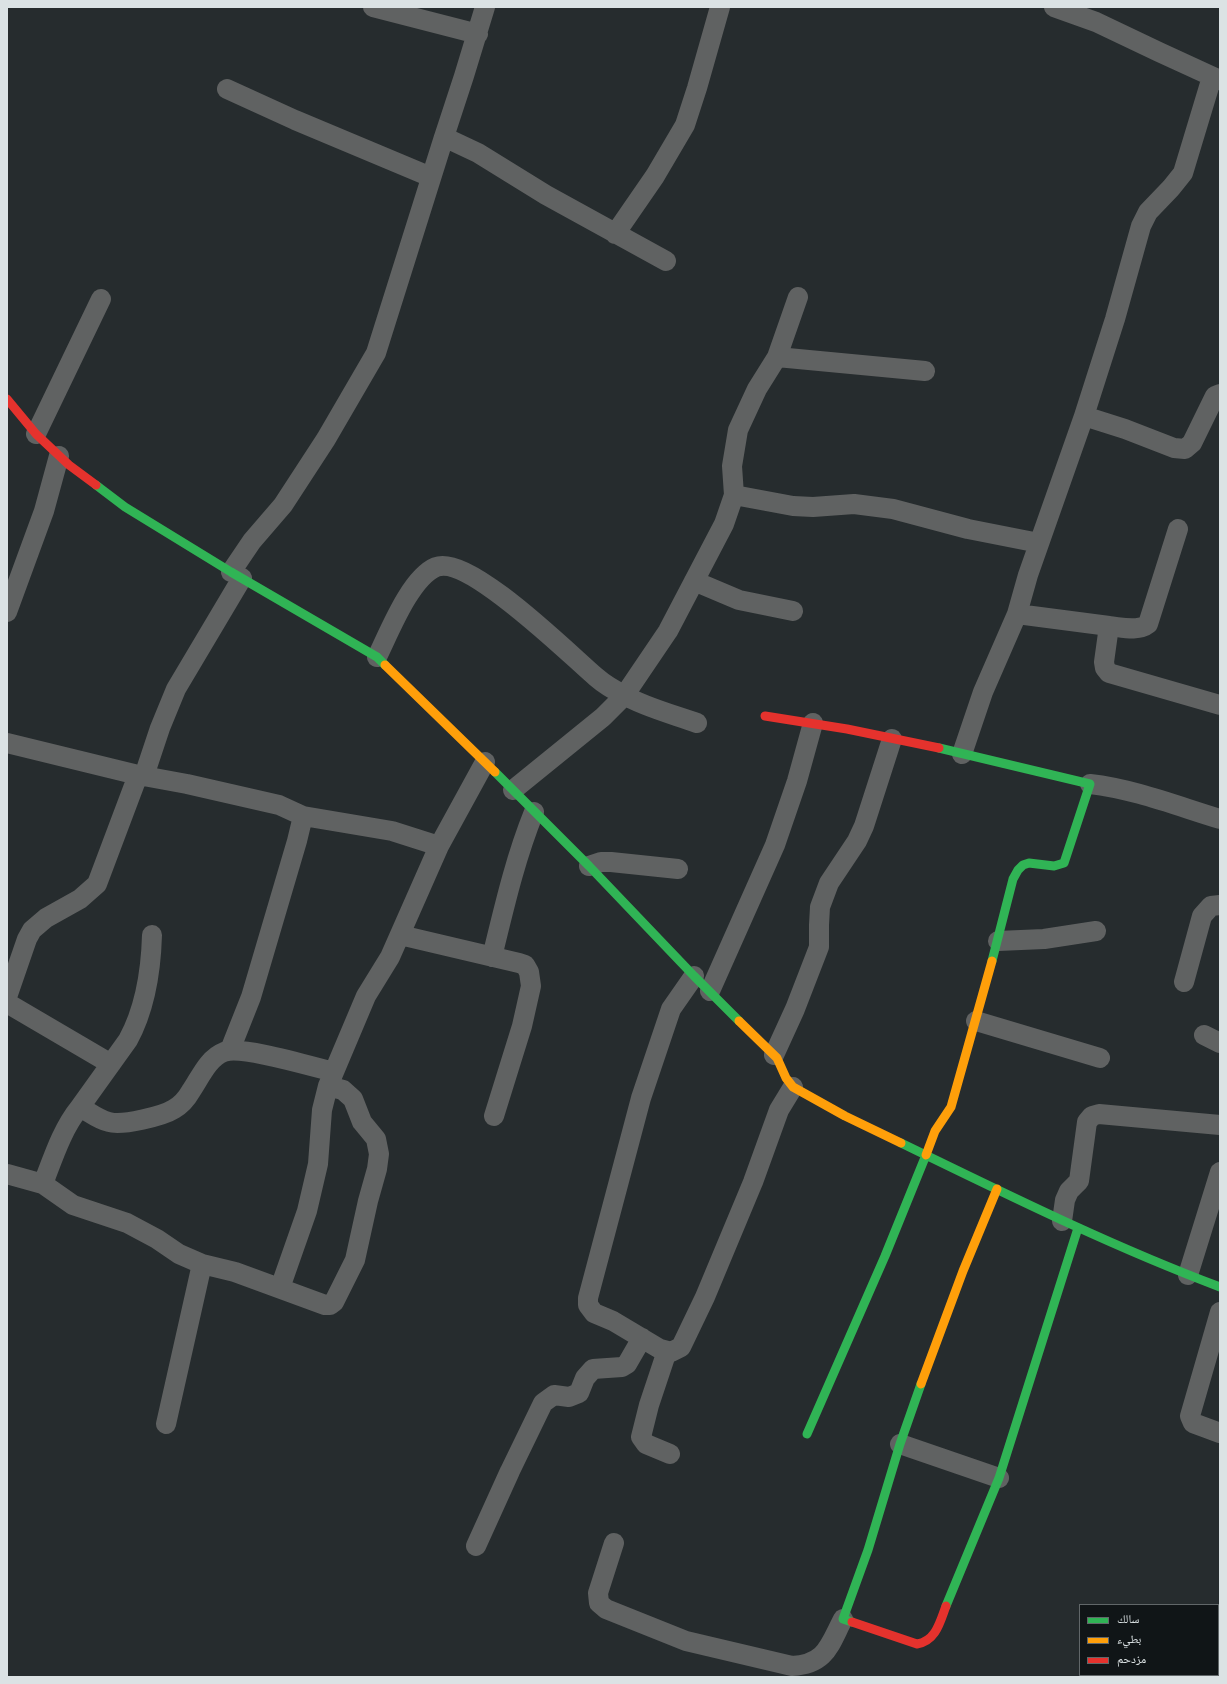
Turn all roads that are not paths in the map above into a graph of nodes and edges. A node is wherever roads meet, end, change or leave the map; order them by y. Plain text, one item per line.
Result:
1 (373, 7) edge
2 (485, 7) edge
3 (720, 7) edge
4 (1054, 7) edge
5 (478, 34) junction
6 (1216, 78) edge
7 (227, 89) dead end
8 (444, 137) junction
9 (431, 176) junction
10 (615, 234) junction
11 (666, 261) dead end
12 (798, 297) dead end
13 (101, 299) dead end
14 (778, 357) junction
15 (925, 371) dead end
16 (1220, 394) edge
17 (7, 399) edge
18 (1084, 416) junction
19 (36, 434) junction
20 (59, 456) junction
21 (734, 495) junction
22 (1178, 529) dead end
23 (1039, 543) junction
24 (236, 575) junction
25 (694, 581) junction
26 (793, 611) dead end
27 (7, 612) edge
28 (1017, 614) junction
29 (1108, 626) junction
30 (377, 657) junction
31 (624, 696) junction
32 (1220, 705) edge
33 (765, 716) dead end
34 (813, 723) junction
35 (697, 724) dead end
36 (892, 739) junction
37 (7, 743) edge
38 (962, 754) junction
39 (485, 762) junction
40 (141, 775) junction
41 (1090, 784) junction
42 (513, 790) junction
43 (534, 812) junction
44 (303, 816) junction
45 (1220, 819) edge
46 (439, 846) junction
47 (589, 866) junction
48 (678, 869) dead end
49 (1220, 905) edge
50 (1096, 931) dead end
51 (152, 935) dead end
52 (400, 935) junction
53 (998, 941) junction
54 (492, 957) junction
55 (694, 976) junction
56 (1184, 982) dead end
57 (710, 991) junction
58 (7, 997) edge
59 (7, 1003) edge
60 (976, 1021) junction
61 (230, 1050) junction
62 (774, 1055) junction
63 (1100, 1058) dead end
64 (111, 1064) junction
65 (331, 1079) junction
66 (793, 1087) junction
67 (80, 1107) junction
68 (494, 1116) dead end
69 (1220, 1125) edge
70 (926, 1155) junction
71 (1220, 1172) edge
72 (7, 1174) edge
73 (43, 1184) junction
74 (997, 1189) junction
75 (1070, 1224) junction
76 (202, 1264) junction
77 (1188, 1275) junction
78 (1220, 1287) edge
79 (280, 1288) junction
80 (1220, 1312) edge
81 (642, 1338) junction
82 (667, 1351) junction
83 (166, 1424) dead end
84 (1220, 1433) edge
85 (807, 1434) dead end
86 (900, 1444) junction
87 (670, 1454) dead end
88 (999, 1478) junction
89 (614, 1543) dead end
90 (476, 1546) dead end
91 (843, 1619) junction

1 - 5 street
2 - 5 street
3 - 10 street
4 - 6 street
5 - 8 street
6 - 18 street
7 - 9 street
8 - 9 street
8 - 10 street
9 - 24 street
10 - 11 street
12 - 14 street
13 - 19 street
14 - 15 street
14 - 21 street
16 - 18 street
17 - 19 street
18 - 23 street
19 - 20 street
20 - 24 street
20 - 27 street
21 - 23 street
21 - 25 street
22 - 29 street
23 - 28 street
24 - 30 street
24 - 40 street
25 - 26 street
25 - 31 street
28 - 29 street
28 - 38 street
29 - 32 street
30 - 31 street
30 - 39 street
31 - 35 street
31 - 42 street
33 - 34 street
34 - 36 street
34 - 57 street
36 - 38 street
36 - 62 street
37 - 40 street
38 - 41 street
39 - 42 street
39 - 46 street
40 - 44 street
40 - 58 street
41 - 45 street
41 - 53 street
42 - 43 street
43 - 47 street
43 - 54 street
44 - 46 street
44 - 61 street
46 - 52 street
47 - 48 street
47 - 55 street
49 - 56 street
50 - 53 street
51 - 64 street
52 - 54 street
52 - 65 street
53 - 60 street
54 - 68 street
55 - 57 street
55 - 81 street
57 - 62 street
59 - 64 street
60 - 63 street
60 - 70 street
61 - 65 street
61 - 67 street
62 - 66 street
64 - 67 street
65 - 79 street
65 - 79 street
66 - 70 street
66 - 82 street
67 - 73 street
69 - 75 street
70 - 74 street
70 - 85 street
71 - 77 street
72 - 73 street
73 - 76 street
74 - 75 street
74 - 86 street
75 - 77 street
75 - 88 street
76 - 79 street
76 - 83 street
77 - 78 street
80 - 84 street
81 - 82 street
81 - 90 street
82 - 87 street
86 - 88 street
86 - 91 street
88 - 91 street
89 - 91 street

